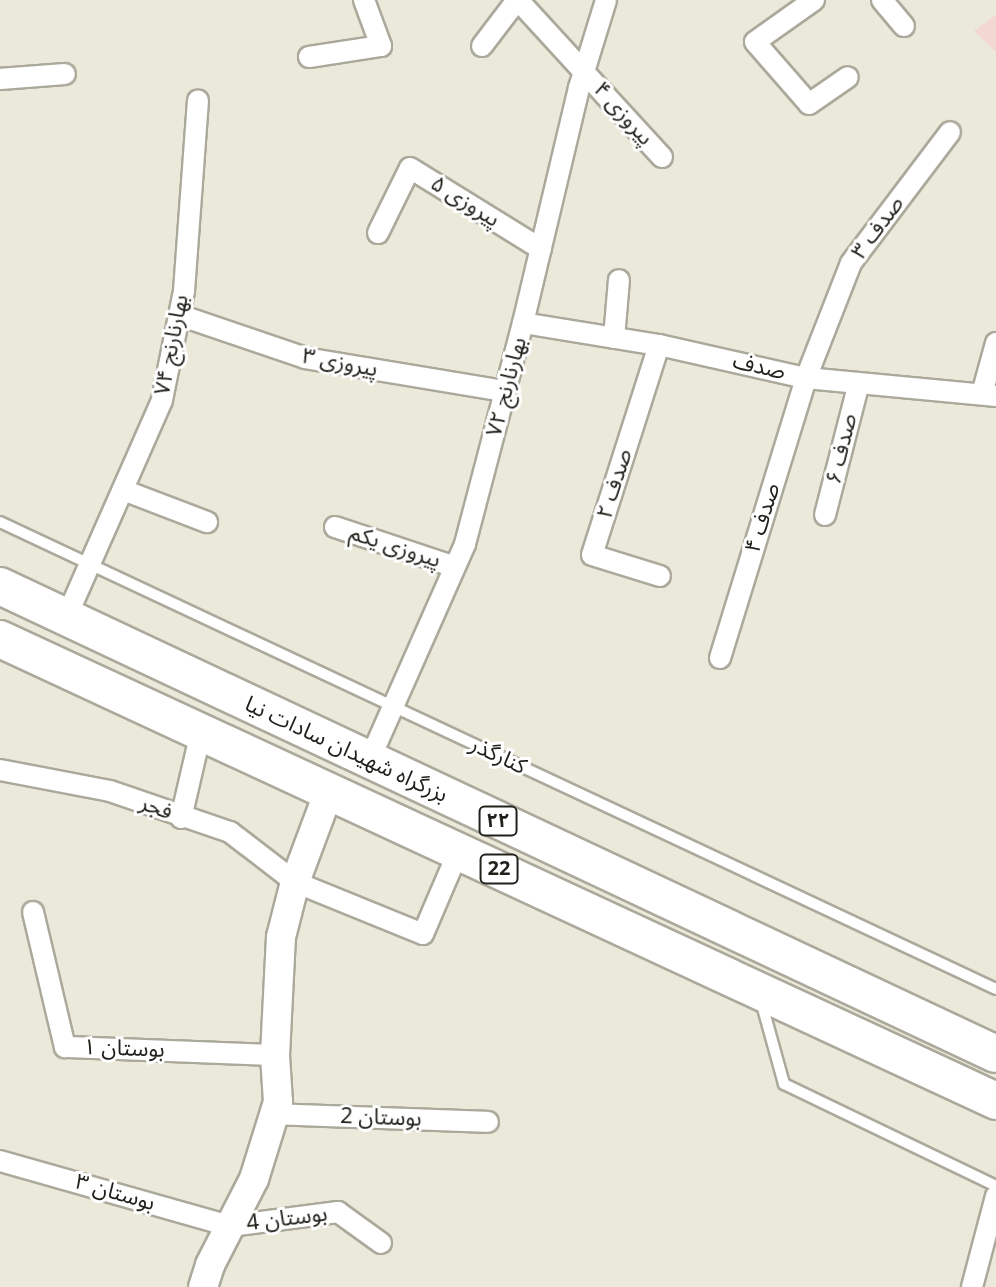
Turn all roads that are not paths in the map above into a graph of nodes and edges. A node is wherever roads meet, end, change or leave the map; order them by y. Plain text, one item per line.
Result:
1 (364, 0) edge
2 (517, 0) edge
3 (606, 0) edge
4 (814, 0) edge
5 (882, 0) edge
6 (904, 26) dead end
7 (482, 46) dead end
8 (309, 57) dead end
9 (585, 71) junction
10 (65, 74) dead end
11 (848, 77) dead end
12 (0, 79) edge
13 (198, 101) dead end
14 (950, 132) dead end
15 (662, 157) dead end
16 (378, 233) dead end
17 (541, 249) junction
18 (619, 280) dead end
19 (179, 315) junction
20 (523, 323) junction
21 (614, 338) junction
22 (996, 343) edge
23 (659, 345) junction
24 (806, 378) junction
25 (859, 383) junction
26 (505, 391) junction
27 (989, 395) edge
28 (123, 490) junction
29 (825, 515) dead end
30 (0, 522) edge
31 (207, 522) dead end
32 (335, 527) dead end
33 (90, 565) junction
34 (455, 567) junction
35 (660, 576) dead end
36 (0, 586) edge
37 (66, 618) junction
38 (0, 639) edge
39 (720, 658) dead end
40 (393, 707) junction
41 (201, 732) junction
42 (369, 761) junction
43 (0, 770) edge
44 (329, 791) junction
45 (181, 818) junction
46 (459, 850) junction
47 (295, 882) junction
48 (33, 912) dead end
49 (996, 989) edge
50 (759, 991) junction
51 (996, 1054) edge
52 (275, 1055) junction
53 (996, 1101) edge
54 (274, 1114) junction
55 (488, 1122) dead end
56 (0, 1161) edge
57 (996, 1186) edge
58 (996, 1196) edge
59 (230, 1226) junction
60 (381, 1243) dead end
61 (203, 1287) edge
62 (972, 1287) edge

1 - 8 street
2 - 7 street
2 - 9 street, پیروزی ۴
3 - 9 street, بهارنارنج ۷۲
4 - 11 street
5 - 6 street
9 - 15 street, پیروزی ۴
9 - 17 street, بهارنارنج ۷۲
10 - 12 street
13 - 19 street, بهارنارنج ۷۴
14 - 24 street, صدف ۳
16 - 17 street, پیروزی ۵
17 - 20 street, بهارنارنج ۷۲
18 - 21 street
19 - 26 street, پیروزی ۳
19 - 28 street, بهارنارنج ۷۴
20 - 21 street, صدف
20 - 26 street, بهارنارنج ۷۲
21 - 23 street, صدف
22 - 27 street
23 - 24 street, صدف
23 - 35 street, صدف ۲
24 - 25 street, صدف
24 - 39 street, صدف ۴
25 - 27 street, صدف
25 - 29 street, صدف ۶
26 - 34 street, بهارنارنج ۷۲
28 - 31 street
28 - 33 street, بهارنارنج ۷۴
30 - 33 lane, کنارگذر
32 - 34 street, پیروزی یکم
33 - 37 street, بهارنارنج ۷۴
33 - 40 lane, کنارگذر
34 - 40 street, بهارنارنج ۷۲
36 - 37 highway, بزرگراه شهیدان سادات نیا / ۲۲
37 - 42 highway, بزرگراه شهیدان سادات نیا / ۲۲
38 - 41 highway, بزرگراه شهیدان سادات نیا / 22
40 - 42 street, بهارنارنج ۷۲
40 - 49 lane, کنارگذر
41 - 44 highway, بزرگراه شهیدان سادات نیا / 22
41 - 45 street
42 - 51 highway, بزرگراه شهیدان سادات نیا / ۲۲
43 - 45 street, فجر
44 - 46 highway, بزرگراه شهیدان سادات نیا / 22
44 - 47 street
45 - 47 street, فجر
46 - 47 street, فجر
46 - 50 highway, بزرگراه شهیدان سادات نیا / 22
47 - 52 street
48 - 52 street, بوستان ۱
50 - 53 highway, بزرگراه شهیدان سادات نیا / 22
50 - 57 lane
52 - 54 street
54 - 55 street, بوستان 2
54 - 59 street
56 - 59 street, بوستان ۳
58 - 62 street
59 - 60 street, بوستان 4
59 - 61 street

